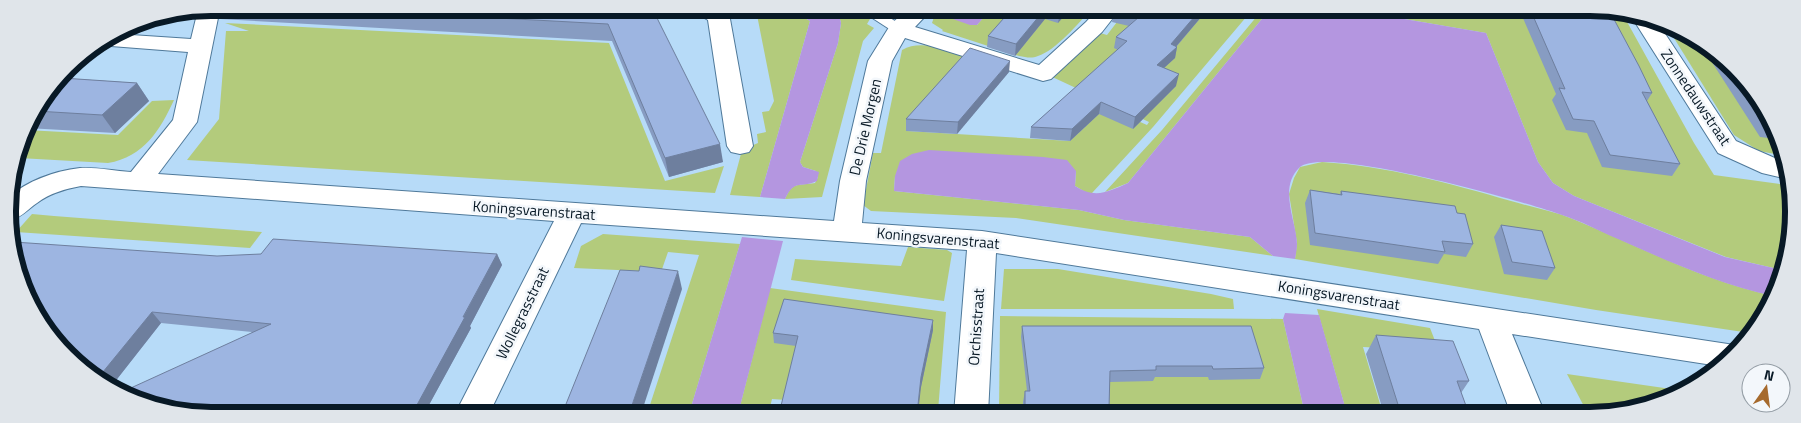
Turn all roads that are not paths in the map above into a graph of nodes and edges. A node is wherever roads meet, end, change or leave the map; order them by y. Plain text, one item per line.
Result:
1 (207, 16) edge
2 (716, 16) edge
3 (877, 16) edge
4 (913, 16) edge
5 (1103, 16) edge
6 (1648, 26) edge
7 (899, 29) junction
8 (116, 41) edge
9 (200, 46) junction
10 (740, 146) dead end
11 (1780, 169) edge
12 (136, 182) junction
13 (17, 204) edge
14 (572, 213) junction
15 (847, 230) junction
16 (982, 241) junction
17 (1491, 319) junction
18 (1723, 354) edge
19 (475, 407) edge
20 (971, 407) edge
21 (1525, 407) edge

1 - 9 street
2 - 10 street
3 - 7 lane
4 - 7 street, De Drie Morgen
5 - 7 street
6 - 11 street, Zonnedauwstraat
7 - 15 street, De Drie Morgen
8 - 9 street
9 - 12 street
12 - 13 street, Koningsvarenstraat
12 - 14 street, Koningsvarenstraat
14 - 15 street, Koningsvarenstraat
14 - 19 street, Wollegrasstraat
15 - 16 street, Koningsvarenstraat
16 - 17 street, Koningsvarenstraat
16 - 20 street, Orchisstraat
17 - 18 street, Koningsvarenstraat
17 - 21 street

